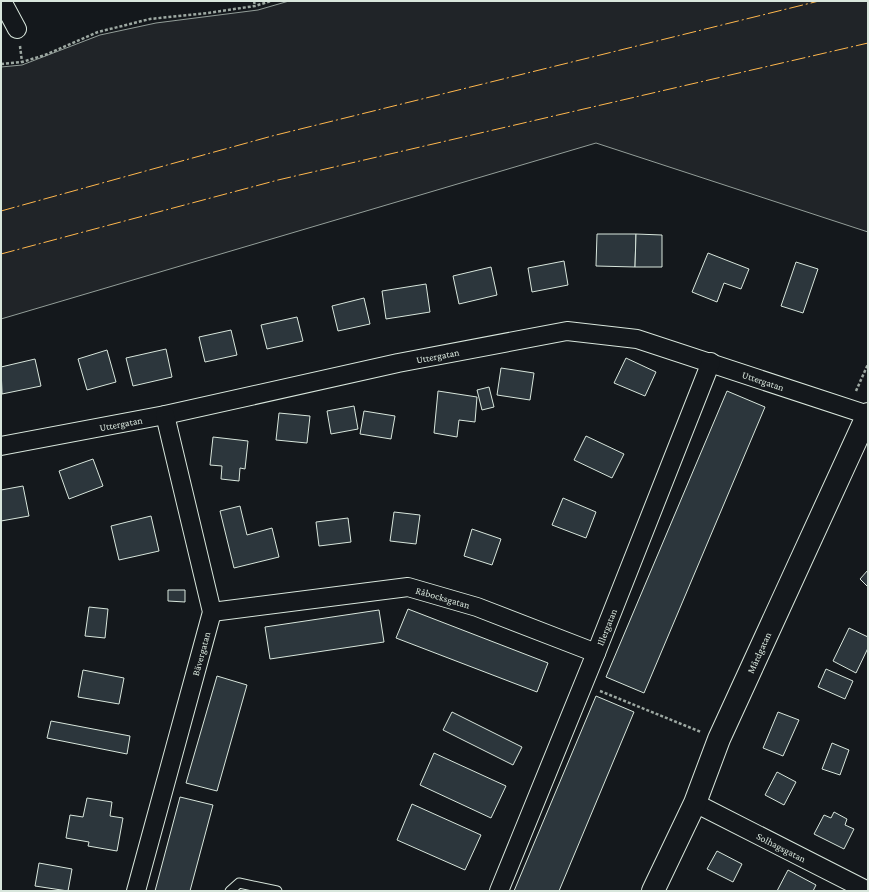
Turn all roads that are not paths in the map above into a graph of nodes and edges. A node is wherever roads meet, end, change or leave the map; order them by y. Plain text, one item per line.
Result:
1 (2, 1) edge
2 (17, 29) dead end
3 (710, 362) junction
4 (861, 412) edge
5 (165, 415) junction
6 (1, 446) edge
7 (212, 612) junction
8 (596, 653) junction
9 (695, 803) junction
10 (136, 891) edge
11 (230, 891) edge
12 (277, 891) edge
13 (499, 891) edge
14 (653, 891) edge
15 (868, 891) edge

1 - 2 street
3 - 4 street, Uttergatan
3 - 5 street, Uttergatan
3 - 8 street, Illergatan
4 - 9 street, Mårdgatan
5 - 6 street, Uttergatan
5 - 7 street, Bävergatan
7 - 8 street, Råbocksgatan
7 - 10 street, Bävergatan
8 - 13 street, Illergatan
9 - 14 street, Mårdgatan
9 - 15 street, Solhagsgatan
11 - 12 lane

